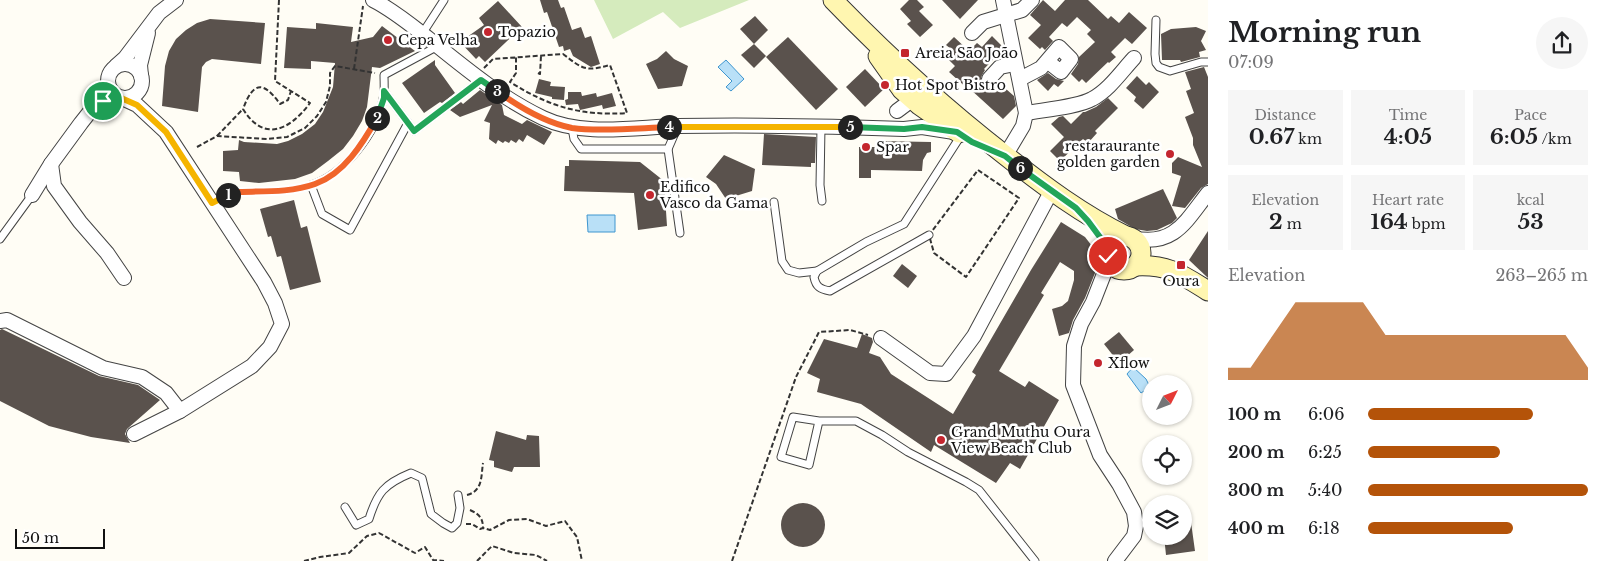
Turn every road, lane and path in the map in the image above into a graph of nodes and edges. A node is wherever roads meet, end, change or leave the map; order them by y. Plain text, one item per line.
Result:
1 (176, 0) edge
2 (279, 0) edge
3 (363, 0) edge
4 (373, 0) edge
5 (444, 0) edge
6 (833, 0) edge
7 (1003, 0) edge
8 (1032, 0) edge
9 (1006, 16) junction
10 (1156, 20) dead end
11 (150, 25) junction
12 (860, 28) junction
13 (972, 33) dead end
14 (422, 34) junction
15 (438, 46) junction
16 (887, 53) junction
17 (541, 56) junction
18 (516, 58) junction
19 (1134, 58) dead end
20 (1047, 61) dead end
21 (1208, 62) edge
22 (1016, 64) junction
23 (116, 66) junction
24 (354, 68) junction
25 (538, 74) dead end
26 (384, 76) junction
27 (142, 78) junction
28 (478, 78) junction
29 (989, 79) dead end
30 (1020, 79) junction
31 (898, 84) junction
32 (291, 91) junction
33 (384, 91) junction
34 (117, 96) junction
35 (243, 109) junction
36 (921, 109) junction
37 (897, 111) junction
38 (1026, 113) junction
39 (408, 123) junction
40 (678, 126) junction
41 (821, 127) junction
42 (572, 128) junction
43 (865, 128) junction
44 (963, 130) junction
45 (166, 132) junction
46 (217, 136) junction
47 (197, 147) dead end
48 (668, 149) junction
49 (1005, 156) junction
50 (51, 164) junction
51 (311, 185) junction
52 (1052, 190) junction
53 (32, 194) joint
54 (1208, 194) edge
55 (822, 201) dead end
56 (774, 202) dead end
57 (212, 203) junction
58 (1076, 208) junction
59 (680, 233) dead end
60 (929, 235) junction
61 (0, 239) edge
62 (1134, 248) junction
63 (1109, 254) junction
64 (817, 271) junction
65 (124, 278) dead end
66 (1208, 291) edge
67 (0, 321) edge
68 (881, 338) joint
69 (180, 411) junction
70 (819, 421) junction
71 (134, 434) dead end
72 (483, 463) dead end
73 (458, 495) dead end
74 (466, 499) dead end
75 (344, 507) dead end
76 (464, 507) dead end
77 (458, 523) junction
78 (483, 528) junction
79 (304, 561) edge
80 (444, 561) edge
81 (477, 561) edge
82 (548, 561) edge
83 (582, 561) edge
84 (732, 561) edge
85 (1035, 561) edge
86 (1115, 561) edge

1 - 11 street
2 - 32 path
3 - 24 path
4 - 14 street
5 - 14 lane
6 - 12 street
7 - 9 street
8 - 9 street
9 - 13 street
9 - 22 street
10 - 21 lane
11 - 23 street
11 - 27 street
12 - 16 street
12 - 31 street
14 - 15 street
15 - 26 lane
15 - 28 street
16 - 36 street
16 - 44 street
17 - 18 path
17 - 18 path
17 - 25 path
18 - 28 path
19 - 38 street
20 - 30 street
22 - 29 street
22 - 30 street
23 - 27 street
23 - 34 street
24 - 26 path
24 - 46 path
26 - 33 lane
27 - 34 street
27 - 45 street
28 - 39 lane
28 - 42 street
30 - 38 street
31 - 36 street
31 - 37 street
32 - 35 path
32 - 35 path
33 - 39 lane
33 - 51 lane
34 - 45 street
34 - 50 street
35 - 46 path
36 - 37 street
36 - 43 street
36 - 44 street
37 - 43 street
38 - 49 street
39 - 51 lane
40 - 41 street
40 - 42 street
40 - 48 lane
41 - 43 street
41 - 55 lane
42 - 48 lane
44 - 49 street
44 - 64 lane
45 - 57 street
46 - 47 path
48 - 59 lane
49 - 52 street
50 - 53 street
50 - 65 street
51 - 57 path
52 - 58 street
52 - 68 street
53 - 61 lane
54 - 62 street
56 - 64 lane
57 - 69 street
58 - 62 street
58 - 63 street
60 - 60 path
60 - 64 lane
62 - 63 street
62 - 63 street
62 - 66 street
63 - 86 street
67 - 69 street
68 - 84 path
69 - 71 street
70 - 70 lane
70 - 85 lane
72 - 74 path
73 - 77 lane
75 - 77 lane
76 - 78 path
77 - 78 path
78 - 83 path
79 - 80 path
81 - 82 path

